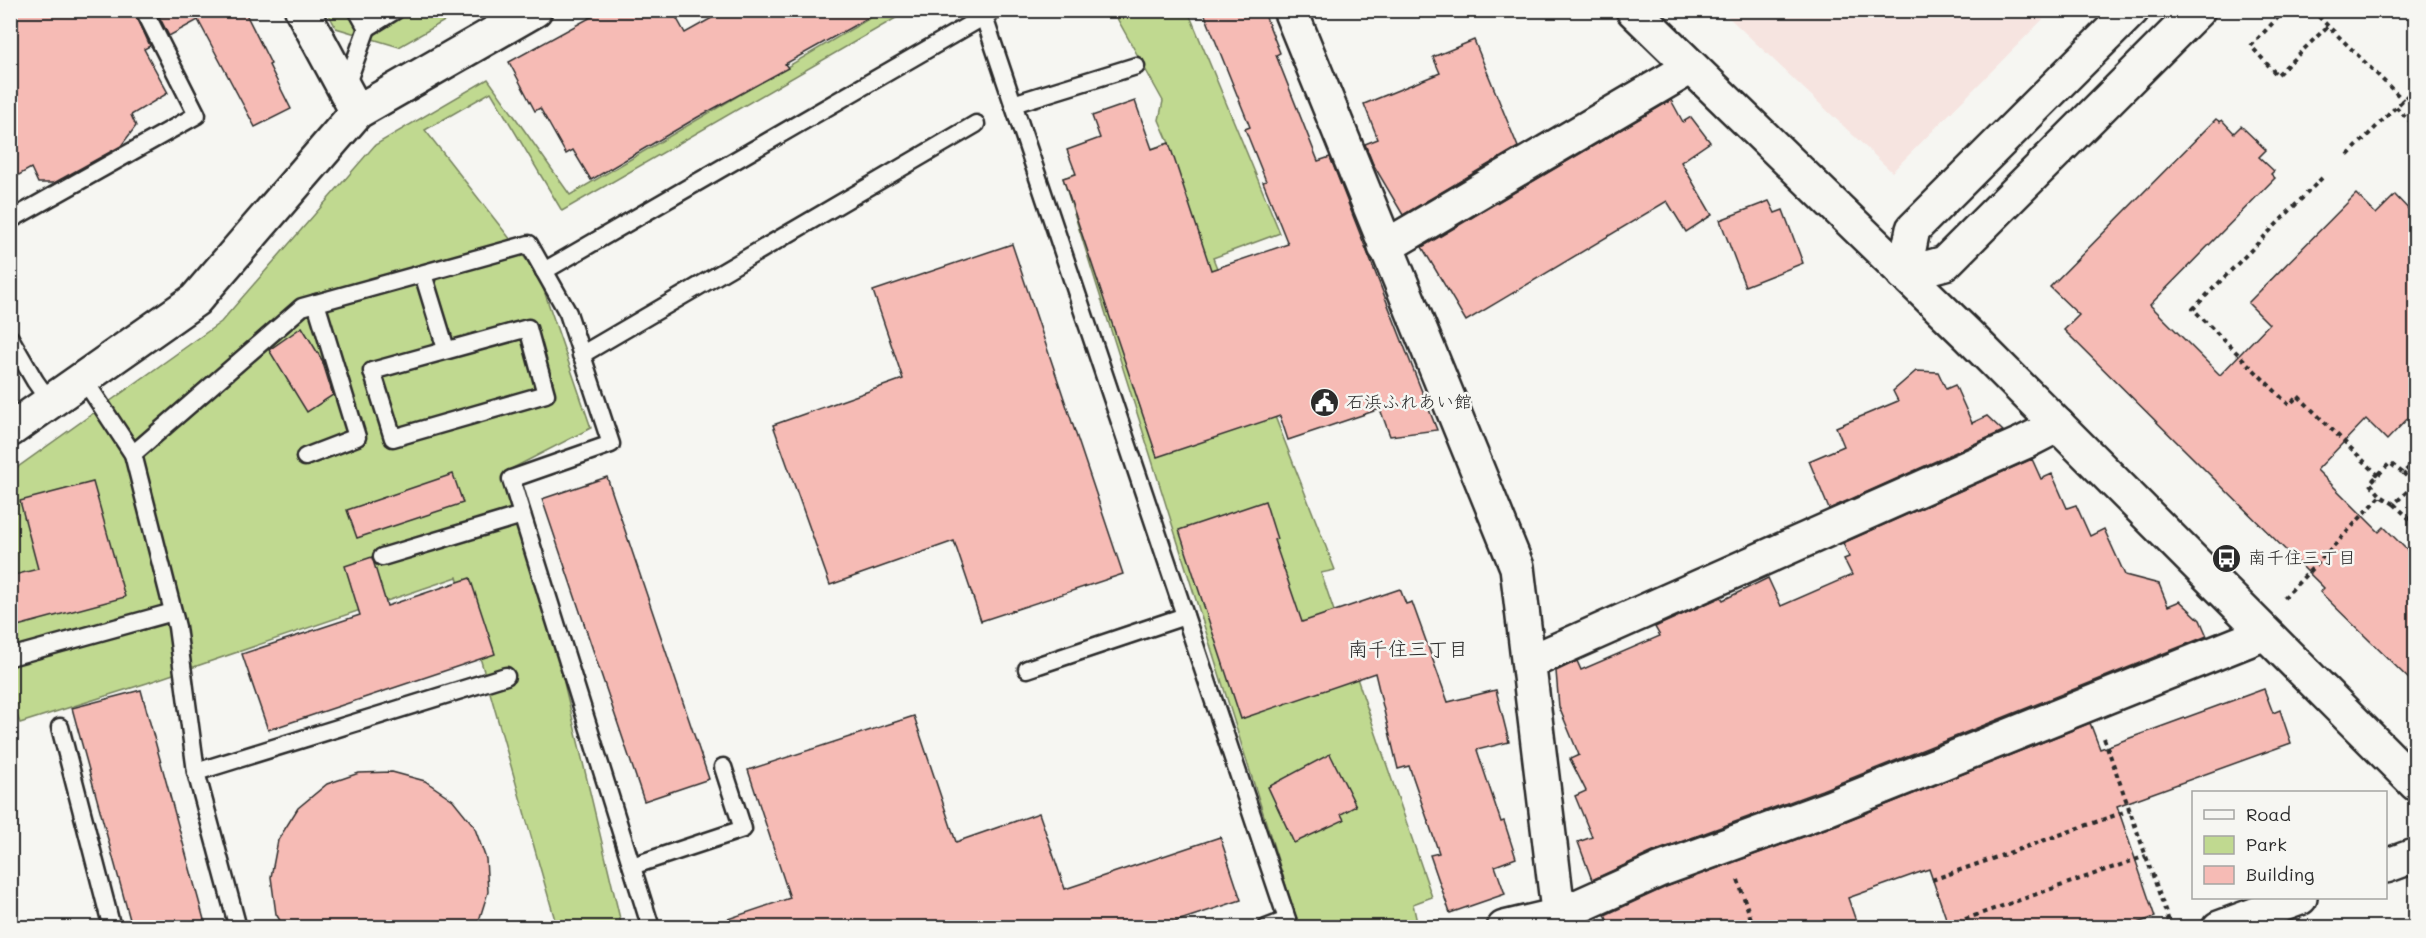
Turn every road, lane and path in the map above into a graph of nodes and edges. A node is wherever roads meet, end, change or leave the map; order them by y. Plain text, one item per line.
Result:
1 (144, 10) edge
2 (303, 10) edge
3 (357, 10) edge
4 (396, 10) edge
5 (536, 10) edge
6 (1290, 10) edge
7 (1633, 10) edge
8 (2132, 10) edge
9 (2198, 10) edge
10 (2285, 10) edge
11 (2312, 10) edge
12 (989, 14) edge
13 (2328, 26) junction
14 (367, 28) junction
15 (1136, 66) dead end
16 (1691, 68) junction
17 (2415, 87) edge
18 (351, 100) junction
19 (2403, 100) junction
20 (1013, 104) junction
21 (2396, 107) junction
22 (976, 124) dead end
23 (2415, 127) edge
24 (2415, 140) edge
25 (2415, 150) edge
26 (2348, 155) dead end
27 (2322, 178) dead end
28 (10, 220) edge
29 (1385, 247) junction
30 (544, 271) junction
31 (423, 273) junction
32 (1904, 274) junction
33 (316, 303) junction
34 (10, 338) edge
35 (446, 349) junction
36 (581, 355) junction
37 (83, 378) junction
38 (50, 402) junction
39 (2058, 425) junction
40 (10, 430) edge
41 (133, 454) junction
42 (305, 457) dead end
43 (2415, 461) edge
44 (2403, 473) junction
45 (2378, 475) junction
46 (2381, 496) junction
47 (2394, 504) junction
48 (522, 515) junction
49 (2415, 525) edge
50 (382, 557) dead end
51 (173, 612) junction
52 (1185, 616) junction
53 (2270, 619) junction
54 (10, 657) edge
55 (1530, 662) junction
56 (1027, 669) dead end
57 (506, 676) dead end
58 (2091, 703) junction
59 (60, 727) dead end
60 (723, 767) dead end
61 (196, 772) junction
62 (2415, 784) edge
63 (2130, 810) junction
64 (1727, 845) junction
65 (2415, 855) edge
66 (2146, 856) junction
67 (2387, 865) edge
68 (632, 866) junction
69 (1932, 880) dead end
70 (2295, 899) edge
71 (1560, 921) edge
72 (2169, 921) dead end
73 (1288, 924) edge
74 (1948, 925) dead end
75 (112, 927) edge
76 (238, 927) edge
77 (651, 927) edge
78 (1266, 927) edge
79 (1504, 927) edge
80 (1754, 927) edge
81 (2219, 927) edge

1 - 28 lane
2 - 18 street
3 - 14 lane
4 - 14 lane
5 - 18 street
6 - 29 street
7 - 16 street
8 - 32 street
9 - 32 street
10 - 13 path
11 - 13 path
12 - 20 lane
12 - 30 lane
13 - 19 path
14 - 18 lane
15 - 20 lane
16 - 29 street
16 - 32 street
17 - 19 path
18 - 37 street
19 - 21 path
20 - 52 lane
21 - 23 path
21 - 26 path
22 - 36 lane
24 - 25 path
27 - 45 path
29 - 55 street
30 - 31 lane
30 - 36 lane
31 - 33 lane
31 - 35 lane
32 - 39 street
33 - 41 lane
33 - 42 lane
34 - 38 lane
35 - 35 lane
36 - 48 lane
37 - 38 street
37 - 41 lane
38 - 40 street
39 - 53 street
39 - 55 street
41 - 51 lane
43 - 44 path
44 - 45 path
44 - 47 path
45 - 46 path
46 - 47 path
46 - 53 path
47 - 49 path
48 - 50 lane
48 - 68 lane
51 - 54 lane
51 - 61 lane
52 - 56 lane
52 - 73 lane
53 - 58 street
53 - 62 street
55 - 71 street
57 - 61 lane
58 - 63 path
58 - 64 street
59 - 75 lane
60 - 68 lane
61 - 76 lane
63 - 66 path
63 - 69 path
64 - 71 street
64 - 80 path
65 - 67 street
66 - 72 path
66 - 74 path
68 - 77 lane
70 - 81 street
71 - 79 street
73 - 78 lane

